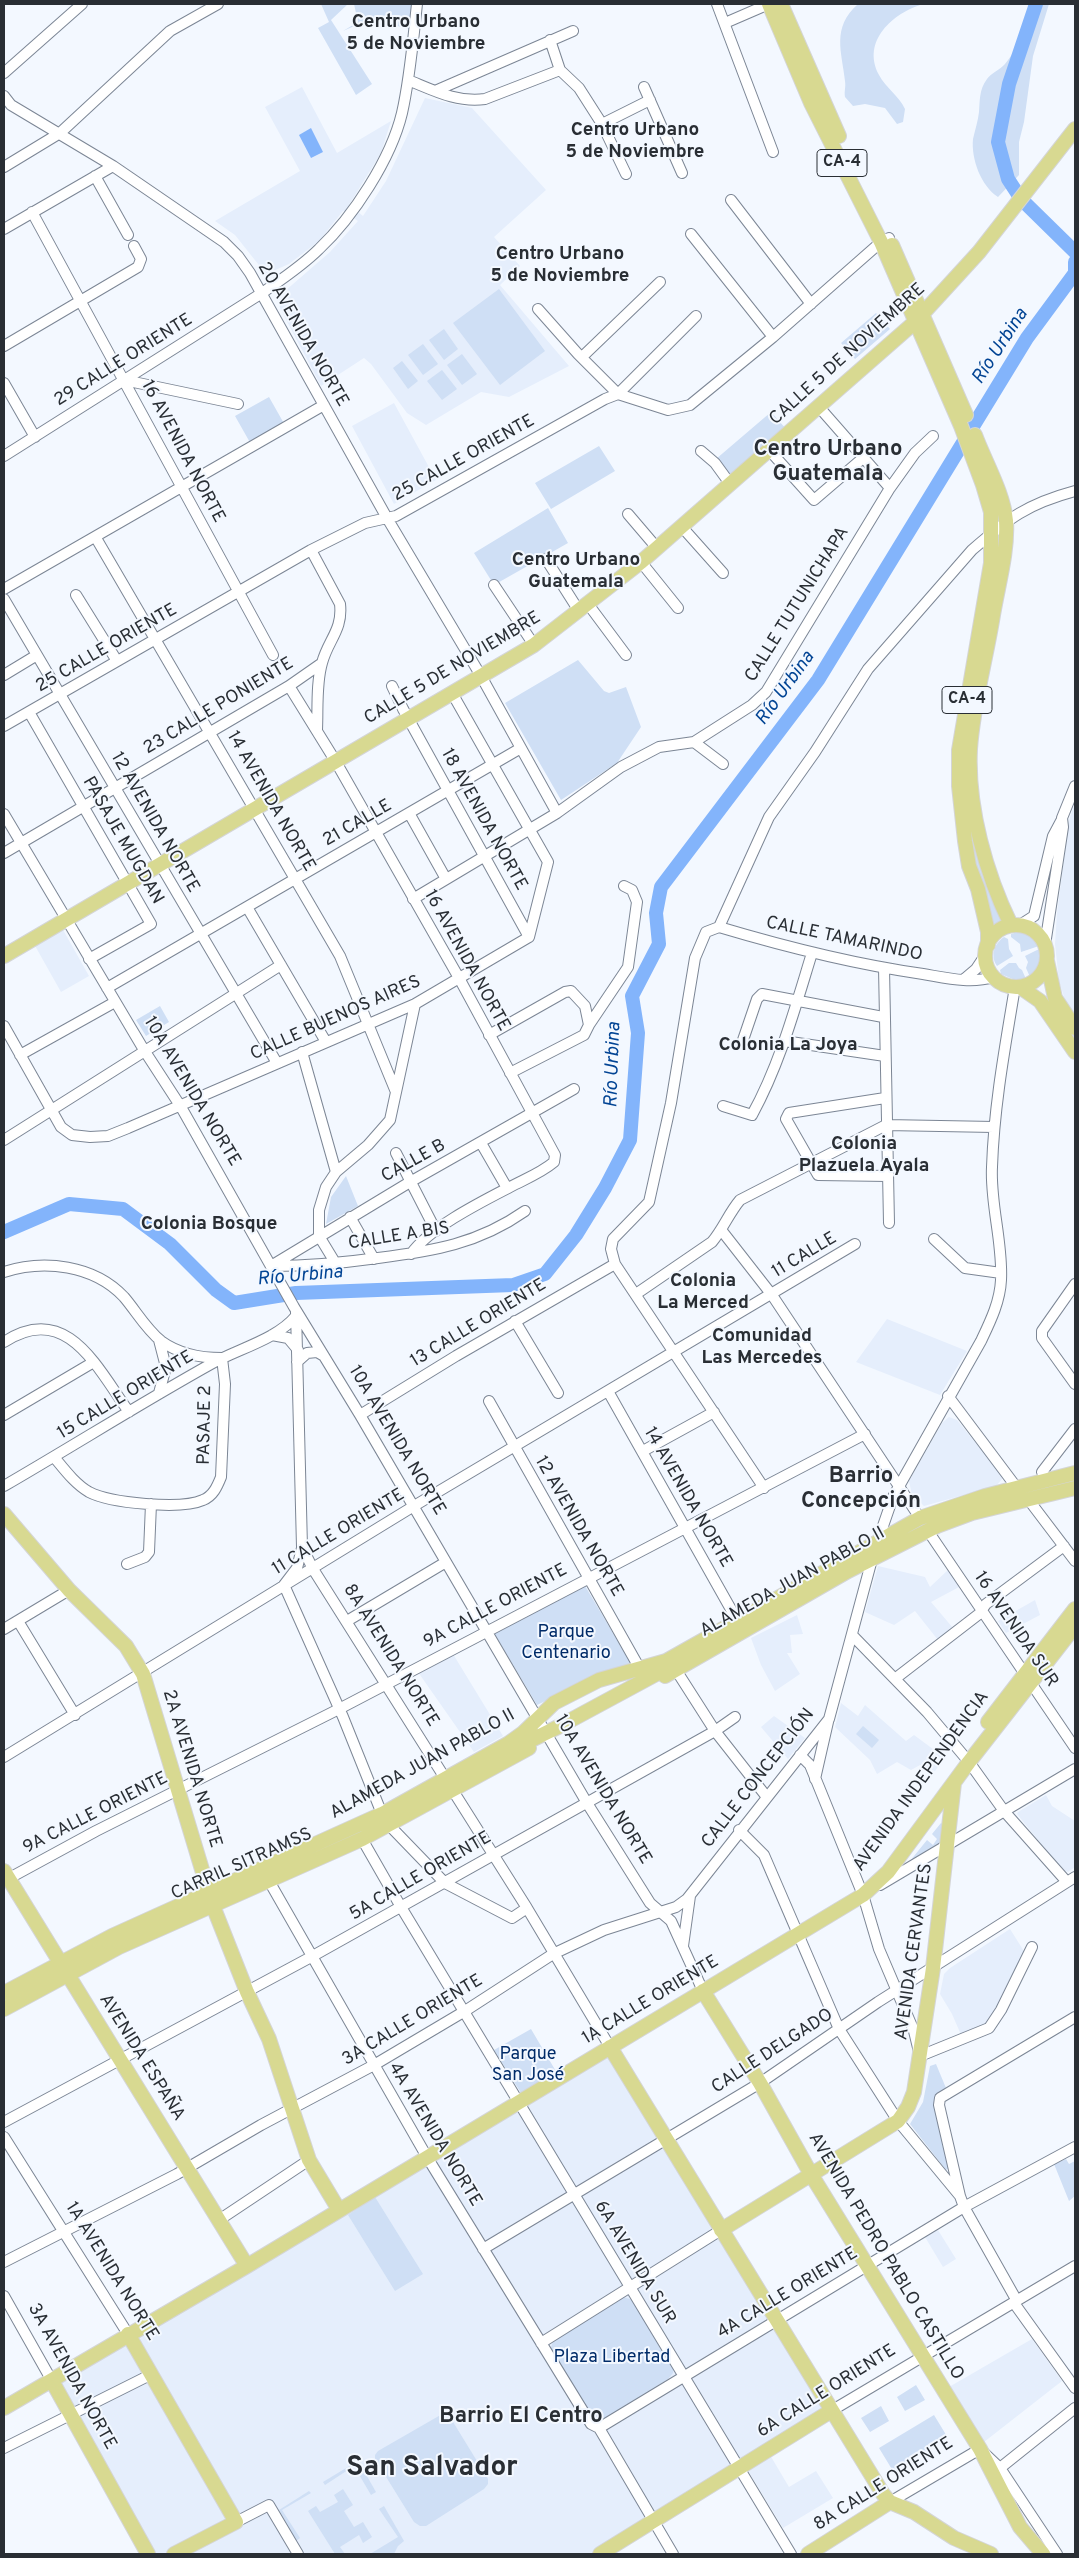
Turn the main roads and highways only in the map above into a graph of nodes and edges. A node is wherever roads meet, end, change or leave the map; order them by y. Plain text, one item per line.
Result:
1 (769, 4) edge
2 (781, 4) edge
3 (1075, 129) edge
4 (885, 240) junction
5 (919, 318) junction
6 (977, 454) junction
7 (1016, 925) junction
8 (987, 949) junction
9 (4, 956) edge
10 (1047, 960) junction
11 (1017, 987) junction
12 (1075, 1028) edge
13 (1075, 1052) edge
14 (1075, 1473) edge
15 (1075, 1479) edge
16 (1075, 1488) edge
17 (4, 1514) edge
18 (874, 1551) junction
19 (1075, 1609) edge
20 (1075, 1626) edge
21 (669, 1671) junction
22 (1028, 1679) junction
23 (543, 1729) junction
24 (966, 1758) junction
25 (954, 1782) junction
26 (448, 1784) junction
27 (386, 1819) junction
28 (5, 1877) edge
29 (863, 1895) junction
30 (211, 1899) junction
31 (63, 1968) junction
32 (703, 1991) junction
33 (4, 1993) edge
34 (4, 2002) edge
35 (4, 2009) edge
36 (610, 2047) junction
37 (760, 2083) joint
38 (812, 2176) junction
39 (338, 2210) junction
40 (721, 2230) junction
41 (247, 2266) junction
42 (128, 2334) junction
43 (52, 2381) junction
44 (4, 2408) edge
45 (831, 2411) junction
46 (894, 2503) junction
47 (148, 2554) edge
48 (174, 2554) edge
49 (600, 2554) edge
50 (808, 2554) edge
51 (991, 2554) edge
52 (1042, 2554) edge

1 - 4 main road, CA-4
2 - 4 main road, CA-4
3 - 5 main road, CALLE 5 DE NOVIEMBRE
4 - 5 main road, CA-4
5 - 6 main road, CA-4
5 - 9 main road, CALLE 5 DE NOVIEMBRE
6 - 7 main road, CA-4
6 - 8 main road, CA-4
7 - 8 main road
7 - 10 main road
8 - 11 main road, CA-4
10 - 11 main road
10 - 12 main road
11 - 13 main road
14 - 18 main road, ALAMEDA JUAN PABLO II
15 - 18 main road, CARRIL SITRAMSS
16 - 18 main road, ALAMEDA JUAN PABLO II
17 - 30 main road, 2A AVENIDA NORTE
18 - 21 main road, CARRIL SITRAMSS
18 - 23 main road, ALAMEDA JUAN PABLO II
19 - 22 main road, AVENIDA INDEPENDENCIA
20 - 22 main road, AVENIDA INDEPENDENCIA
21 - 23 main road, ALAMEDA JUAN PABLO II
21 - 23 main road, CARRIL SITRAMSS
22 - 24 main road, AVENIDA INDEPENDENCIA
23 - 26 main road, ALAMEDA JUAN PABLO II
23 - 26 main road, CARRIL SITRAMSS
23 - 26 main road, ALAMEDA JUAN PABLO II
24 - 25 main road, AVENIDA INDEPENDENCIA
24 - 29 main road, AVENIDA INDEPENDENCIA
25 - 29 main road, AVENIDA INDEPENDENCIA
25 - 38 main road, AVENIDA CERVANTES
26 - 27 main road, ALAMEDA JUAN PABLO II
26 - 30 main road, CARRIL SITRAMSS
27 - 30 main road, ALAMEDA JUAN PABLO II
27 - 30 main road, ALAMEDA JUAN PABLO II
28 - 31 main road, AVENIDA ESPAÑA
29 - 32 main road, 1A CALLE ORIENTE
30 - 31 main road, ALAMEDA JUAN PABLO II
30 - 39 main road, 2A AVENIDA NORTE
31 - 33 main road, ALAMEDA JUAN PABLO II
31 - 34 main road
31 - 35 main road, ALAMEDA JUAN PABLO II
31 - 41 main road, AVENIDA ESPAÑA
32 - 36 main road, 1A CALLE ORIENTE
32 - 37 main road, 10A AVENIDA NORTE
36 - 39 main road, 1A CALLE ORIENTE
36 - 40 main road, 8A AVENIDA NORTE
37 - 38 main road, AVENIDA PEDRO PABLO CASTILLO
38 - 40 main road
38 - 52 main road, AVENIDA PEDRO PABLO CASTILLO
39 - 41 main road, 1A CALLE ORIENTE
40 - 45 main road, 8A AVENIDA NORTE
41 - 42 main road, 1A CALLE ORIENTE
42 - 43 main road, 1A CALLE ORIENTE
42 - 48 main road, 1A AVENIDA NORTE
43 - 44 main road, 1A CALLE ORIENTE
43 - 47 main road, 3A AVENIDA NORTE
45 - 46 main road, 8A AVENIDA NORTE
45 - 49 main road, 6A CALLE ORIENTE
46 - 50 main road, 8A CALLE ORIENTE
46 - 51 main road

